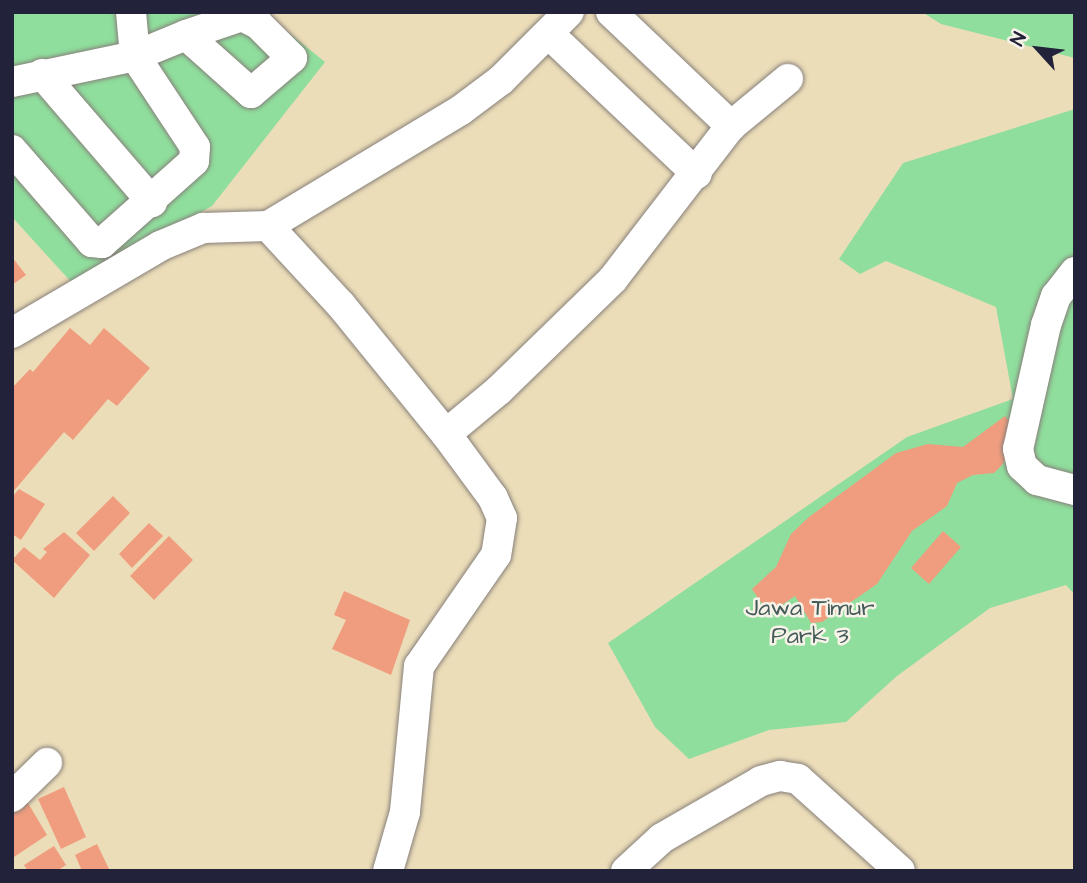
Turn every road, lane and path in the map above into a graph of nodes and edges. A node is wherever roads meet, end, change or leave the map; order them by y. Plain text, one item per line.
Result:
1 (131, 12) edge
2 (569, 12) edge
3 (611, 12) edge
4 (186, 35) dead end
5 (550, 35) junction
6 (135, 56) junction
7 (41, 74) junction
8 (788, 79) dead end
9 (12, 82) edge
10 (731, 126) junction
11 (12, 150) edge
12 (697, 174) junction
13 (152, 202) junction
14 (268, 226) junction
15 (1075, 272) edge
16 (12, 333) edge
17 (446, 434) junction
18 (1075, 490) edge
19 (47, 764) dead end
20 (12, 797) edge
21 (388, 871) edge
22 (626, 871) edge
23 (900, 871) edge

1 - 6 street
2 - 5 street
3 - 10 street
4 - 6 street
5 - 12 street
5 - 14 street
6 - 7 street
6 - 13 street
7 - 9 street
7 - 13 street
8 - 10 street
10 - 12 street
11 - 13 street
12 - 17 street
14 - 16 street
14 - 17 street
15 - 18 street
17 - 21 street
19 - 20 street
22 - 23 street

